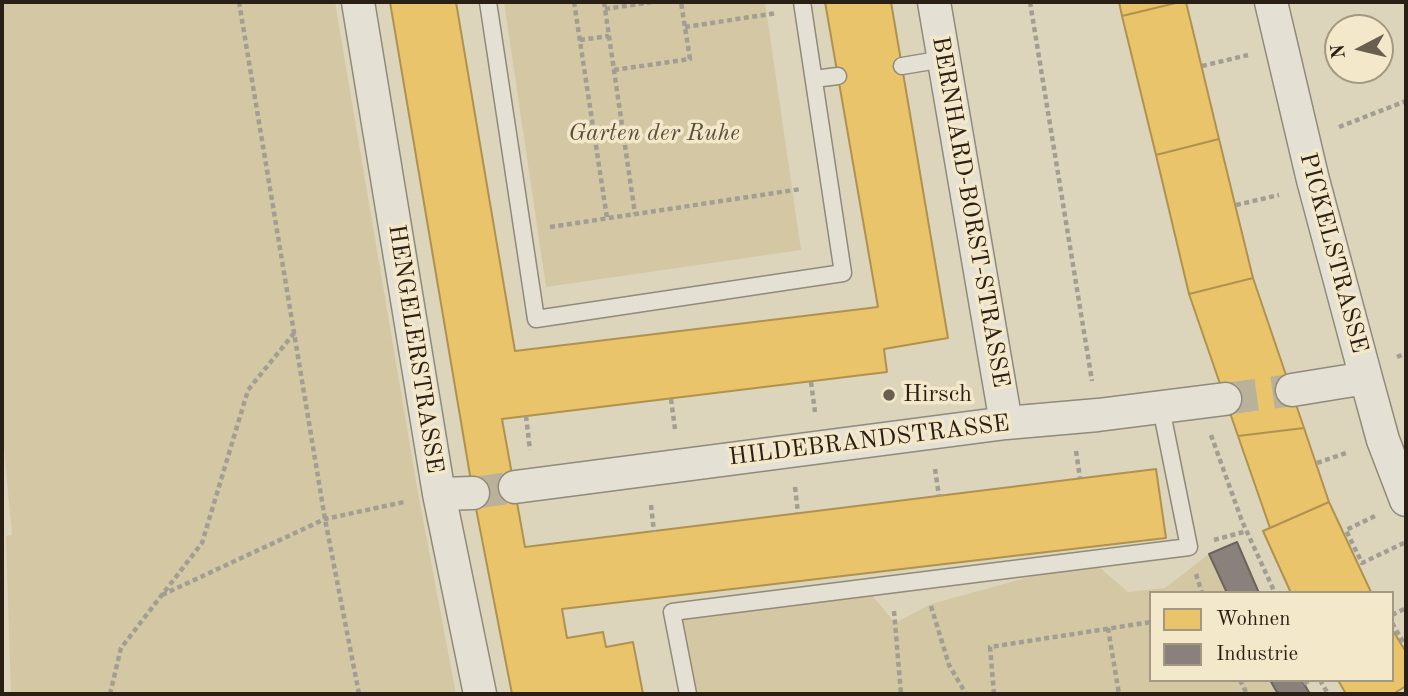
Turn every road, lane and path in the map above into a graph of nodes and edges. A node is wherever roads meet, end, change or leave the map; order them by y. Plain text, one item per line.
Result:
1 (239, 2) edge
2 (358, 2) edge
3 (488, 2) edge
4 (574, 2) edge
5 (604, 2) edge
6 (653, 2) edge
7 (681, 2) edge
8 (934, 2) edge
9 (1030, 2) edge
10 (1271, 2) edge
11 (803, 5) edge
12 (605, 9) junction
13 (685, 26) junction
14 (609, 36) junction
15 (580, 40) junction
16 (1282, 47) junction
17 (944, 60) junction
18 (902, 66) dead end
19 (1202, 66) dead end
20 (614, 70) junction
21 (838, 76) dead end
22 (814, 79) junction
23 (1406, 101) edge
24 (1304, 140) junction
25 (830, 185) junction
26 (1314, 186) junction
27 (1236, 205) dead end
28 (635, 214) junction
29 (607, 218) junction
30 (523, 231) junction
31 (296, 332) junction
32 (1366, 378) junction
33 (1292, 390) tunnel mouth
34 (1212, 401) joint
35 (1161, 408) junction
36 (1098, 415) junction
37 (1006, 423) junction
38 (515, 487) tunnel mouth
39 (473, 494) tunnel mouth
40 (439, 495) junction
41 (1406, 500) edge
42 (326, 519) junction
43 (1346, 530) dead end
44 (1406, 542) edge
45 (928, 581) junction
46 (1198, 583) dead end
47 (892, 585) junction
48 (1201, 591) edge
49 (1274, 591) edge
50 (161, 596) junction
51 (1149, 622) edge
52 (1394, 626) edge
53 (1108, 628) junction
54 (1406, 647) edge
55 (1307, 682) edge
56 (1304, 684) dead end
57 (110, 694) edge
58 (359, 694) edge
59 (480, 694) edge
60 (688, 694) edge
61 (901, 694) edge
62 (966, 694) edge
63 (994, 694) edge
64 (1119, 694) edge

1 - 31 path
2 - 40 street, HENGELERSTRASSE
3 - 30 lane
4 - 15 path
5 - 12 path
6 - 12 path
7 - 13 path
8 - 17 street, BERNHARD-BORST-STRASSE
9 - 36 path
10 - 16 street, PICKELSTRASSE
11 - 13 path
11 - 22 lane
12 - 14 path
13 - 20 path
14 - 15 path
14 - 20 path
15 - 29 path
16 - 19 path
16 - 24 street, PICKELSTRASSE
17 - 18 lane
17 - 37 street, BERNHARD-BORST-STRASSE
20 - 28 path
21 - 22 lane
22 - 25 lane
23 - 24 path
24 - 26 street, PICKELSTRASSE
25 - 28 path
25 - 30 lane
26 - 27 path
26 - 32 street, PICKELSTRASSE
28 - 29 path
29 - 30 path
31 - 42 path
31 - 50 path
32 - 33 street
32 - 41 street, PICKELSTRASSE
34 - 35 street, HILDEBRANDSTRASSE
34 - 49 path
35 - 36 street, HILDEBRANDSTRASSE
35 - 45 lane
36 - 37 street, HILDEBRANDSTRASSE
37 - 38 street, HILDEBRANDSTRASSE
39 - 40 street
40 - 42 path
40 - 59 street, HENGELERSTRASSE
42 - 50 path
42 - 58 path
43 - 44 path
45 - 47 lane
45 - 62 path
46 - 48 path
47 - 60 lane
47 - 61 path
50 - 57 path
51 - 53 path
52 - 54 path
53 - 63 path
53 - 64 path
55 - 56 path

